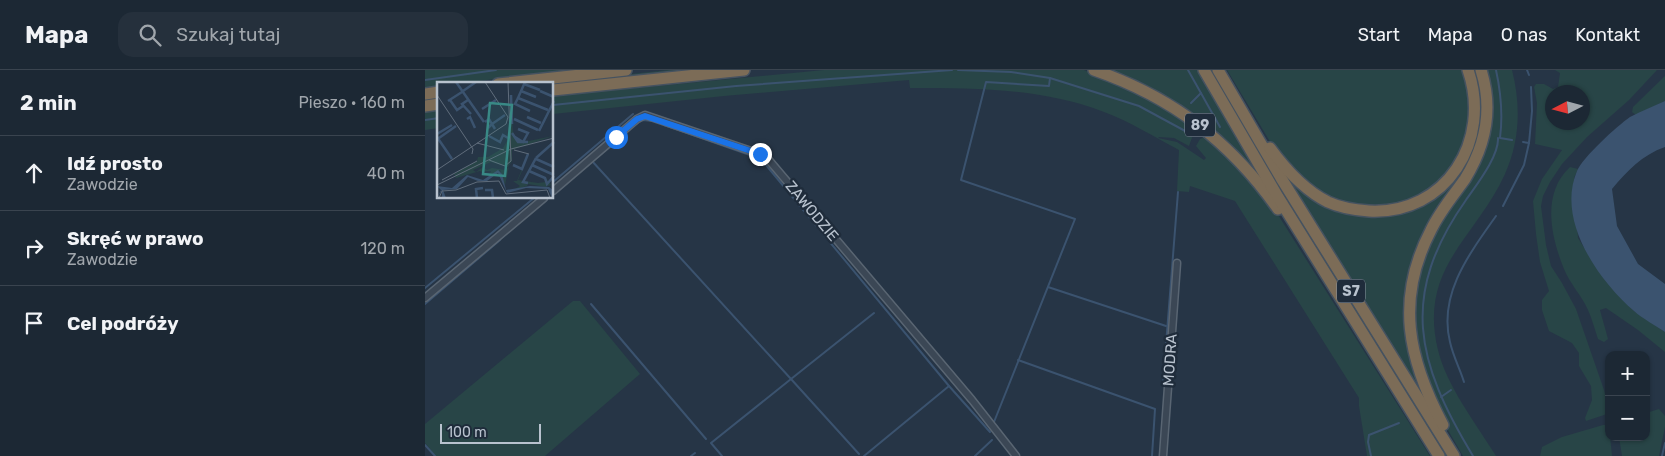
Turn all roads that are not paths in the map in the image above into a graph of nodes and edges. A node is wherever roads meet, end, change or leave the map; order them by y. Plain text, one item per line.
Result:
1 (626, 70) edge
2 (744, 70) edge
3 (1094, 70) edge
4 (1204, 70) edge
5 (1218, 70) edge
6 (1467, 70) edge
7 (1481, 70) edge
8 (516, 82) edge
9 (554, 90) edge
10 (1249, 125) junction
11 (554, 189) edge
12 (543, 199) edge
13 (1314, 256) junction
14 (1177, 264) dead end
15 (425, 298) edge
16 (1454, 452) edge
17 (1016, 456) edge
18 (1163, 456) edge
19 (1439, 456) edge

1 - 8 highway
2 - 9 highway
3 - 13 highway, 89
4 - 13 highway, S7
5 - 10 highway, S7
6 - 10 highway
7 - 16 highway
10 - 16 highway, S7
11 - 17 street, ZAWODZIE
12 - 15 street
13 - 19 highway, S7
14 - 18 street, MODRA

